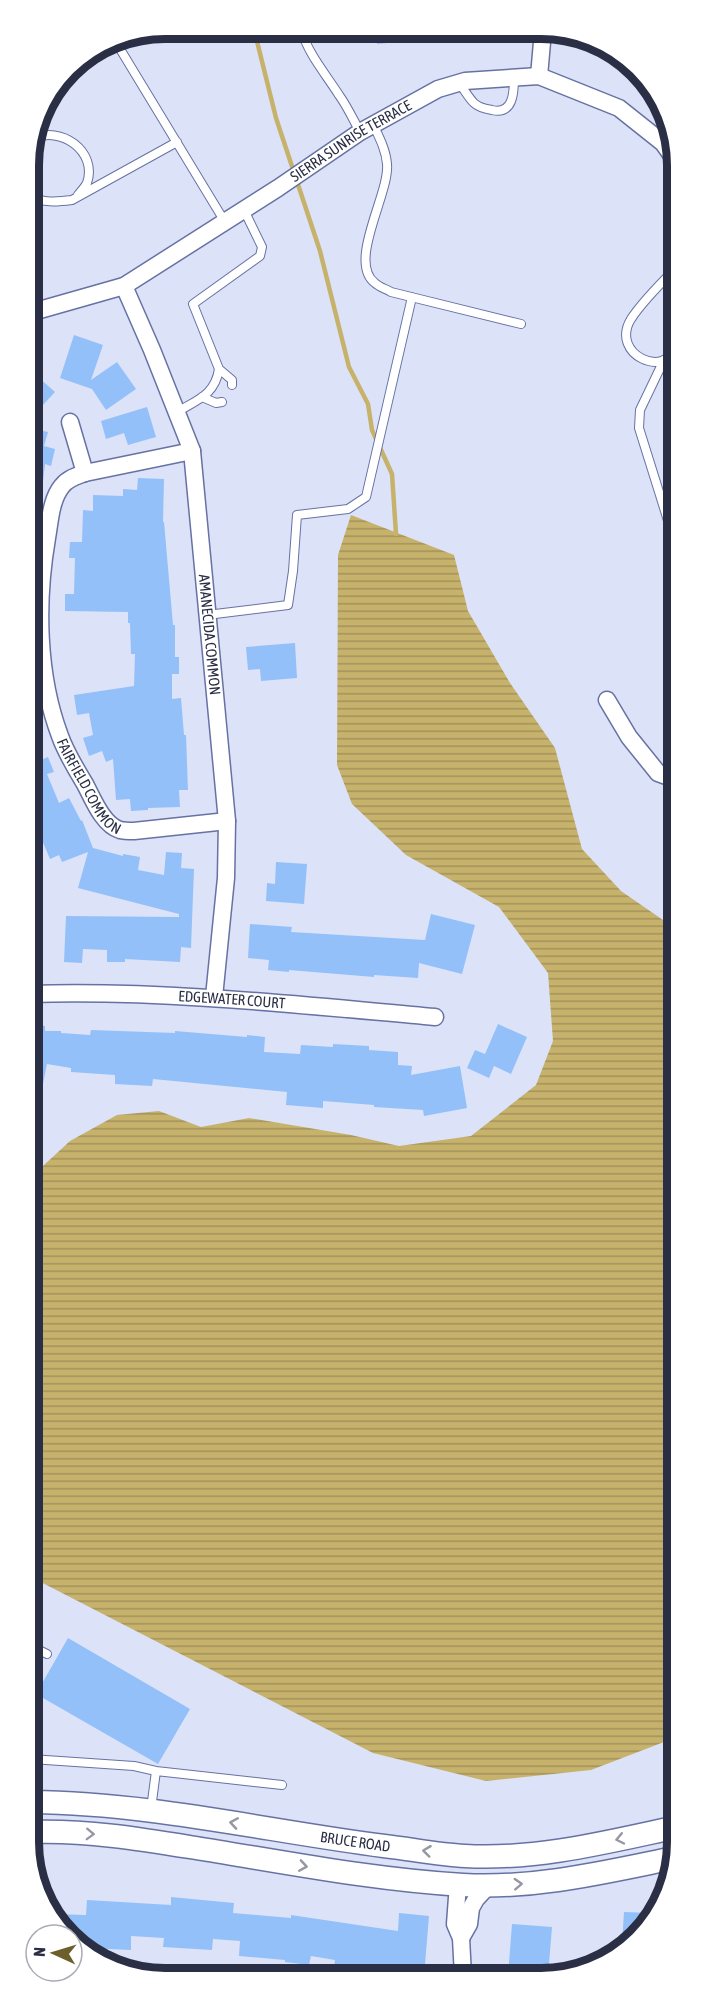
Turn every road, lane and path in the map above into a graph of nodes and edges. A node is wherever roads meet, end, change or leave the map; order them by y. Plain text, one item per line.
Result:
1 (304, 39) edge
2 (542, 39) edge
3 (120, 48) edge
4 (539, 76) junction
5 (514, 78) junction
6 (459, 83) junction
7 (367, 128) junction
8 (43, 134) edge
9 (664, 135) edge
10 (177, 142) junction
11 (76, 197) junction
12 (39, 201) edge
13 (244, 210) junction
14 (225, 222) junction
15 (667, 277) edge
16 (124, 286) junction
17 (412, 297) junction
18 (39, 310) edge
19 (521, 324) dead end
20 (667, 357) edge
21 (664, 360) junction
22 (219, 369) junction
23 (232, 385) dead end
24 (202, 398) junction
25 (222, 402) dead end
26 (177, 412) junction
27 (70, 422) dead end
28 (192, 451) junction
29 (86, 473) junction
30 (667, 517) edge
31 (207, 615) junction
32 (607, 700) dead end
33 (667, 776) edge
34 (227, 821) junction
35 (39, 994) edge
36 (214, 997) junction
37 (435, 1017) dead end
38 (39, 1650) edge
39 (47, 1654) dead end
40 (39, 1760) edge
41 (156, 1771) junction
42 (282, 1785) dead end
43 (39, 1803) edge
44 (151, 1810) junction
45 (667, 1829) edge
46 (39, 1832) edge
47 (577, 1848) junction
48 (666, 1860) edge
49 (458, 1884) junction
50 (489, 1885) junction
51 (461, 1938) junction
52 (463, 1968) edge

1 - 7 lane
2 - 4 street
3 - 10 lane
4 - 5 street, SIERRA SUNRISE TERRACE
4 - 9 street, SIERRA SUNRISE TERRACE
5 - 6 street, SIERRA SUNRISE TERRACE
5 - 6 lane
6 - 7 street, SIERRA SUNRISE TERRACE
7 - 13 street, SIERRA SUNRISE TERRACE
7 - 17 lane
8 - 11 lane
10 - 11 lane
10 - 14 lane
11 - 12 lane
13 - 14 street, SIERRA SUNRISE TERRACE
13 - 22 lane
14 - 16 street, SIERRA SUNRISE TERRACE
15 - 21 lane
16 - 18 street, SIERRA SUNRISE TERRACE
16 - 26 street, AMANECIDA COMMON
17 - 19 lane
17 - 31 lane
20 - 21 lane
21 - 30 lane
22 - 23 lane
22 - 24 lane
24 - 25 lane
24 - 26 lane
26 - 28 street, AMANECIDA COMMON
27 - 29 street
28 - 29 street, FAIRFIELD COMMON
28 - 31 street, AMANECIDA COMMON
29 - 34 street, FAIRFIELD COMMON
31 - 34 street, AMANECIDA COMMON
32 - 33 street
34 - 36 street, AMANECIDA COMMON
35 - 36 street, EDGEWATER COURT
36 - 37 street, EDGEWATER COURT
38 - 39 lane
40 - 41 lane
41 - 42 lane
41 - 44 lane
43 - 44 main road, BRUCE ROAD
47 -> 44 main road, BRUCE ROAD
45 -> 47 main road, BRUCE ROAD
46 -> 49 main road
47 - 49 main road
50 -> 48 main road
49 - 50 main road
49 - 51 street
50 - 51 street
51 - 52 street

